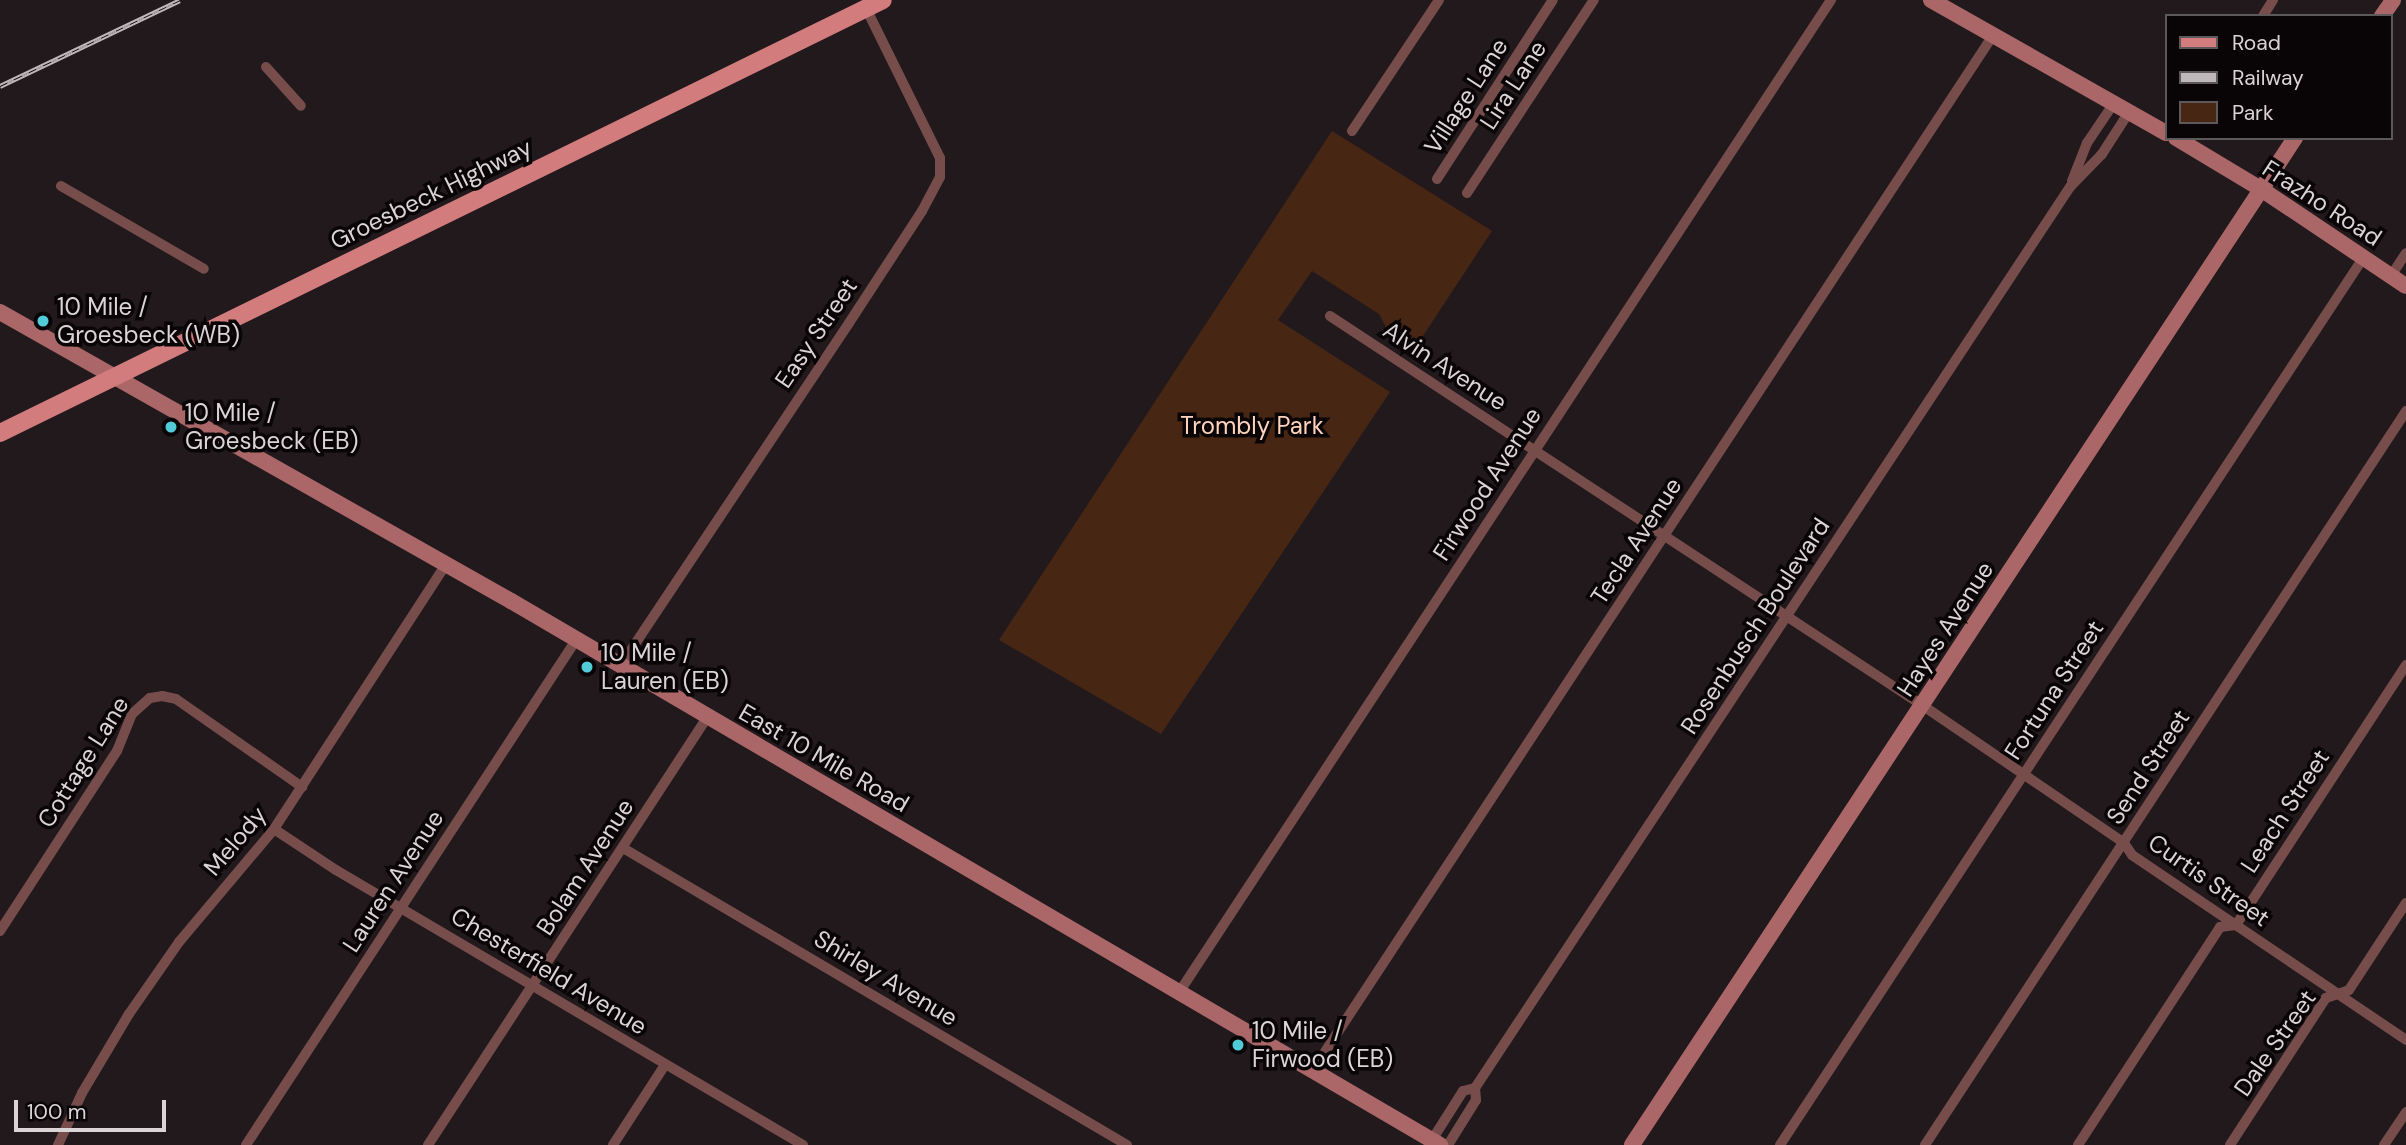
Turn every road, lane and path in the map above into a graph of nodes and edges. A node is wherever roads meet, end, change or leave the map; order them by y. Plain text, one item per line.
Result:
1 (883, 0) edge
2 (1439, 0) edge
3 (1553, 0) edge
4 (1594, 0) edge
5 (1831, 0) edge
6 (1931, 0) edge
7 (866, 8) junction
8 (1993, 35) junction
9 (266, 67) dead end
10 (2114, 103) junction
11 (301, 106) dead end
12 (2129, 112) junction
13 (1352, 131) dead end
14 (2164, 132) edge
15 (2182, 140) edge
16 (2294, 140) edge
17 (1437, 179) dead end
18 (61, 186) dead end
19 (2070, 187) junction
20 (2261, 189) junction
21 (1467, 193) dead end
22 (2406, 253) edge
23 (2363, 258) junction
24 (204, 270) dead end
25 (2391, 276) junction
26 (2406, 286) edge
27 (0, 312) edge
28 (1331, 316) dead end
29 (117, 378) junction
30 (2406, 411) edge
31 (0, 433) edge
32 (1534, 450) junction
33 (1665, 536) junction
34 (446, 564) junction
35 (1787, 615) junction
36 (576, 640) junction
37 (2406, 665) edge
38 (621, 666) junction
39 (1922, 705) junction
40 (708, 716) junction
41 (2024, 774) junction
42 (303, 787) junction
43 (274, 830) junction
44 (2124, 843) junction
45 (623, 848) junction
46 (2406, 903) edge
47 (401, 907) junction
48 (2236, 925) junction
49 (0, 931) edge
50 (532, 986) junction
51 (1180, 991) junction
52 (2339, 995) junction
53 (2406, 1040) edge
54 (665, 1065) junction
55 (1313, 1070) junction
56 (1475, 1088) junction
57 (2406, 1112) edge
58 (1436, 1142) edge
59 (801, 1144) edge
60 (58, 1145) edge
61 (246, 1145) edge
62 (428, 1145) edge
63 (613, 1145) edge
64 (1127, 1145) edge
65 (1448, 1145) edge
66 (1632, 1145) edge
67 (1780, 1145) edge
68 (1924, 1145) edge
69 (2078, 1145) edge
70 (2230, 1145) edge
71 (2384, 1145) edge

1 - 7 main road, Groesbeck Highway
2 - 13 street
3 - 17 street, Village Lane
4 - 21 street, Lira Lane
5 - 32 street, Firwood Avenue
6 - 8 street
7 - 29 main road, Groesbeck Highway
7 - 38 street, Easy Street
8 - 10 street
8 - 33 street, Tecla Avenue
9 - 11 street
10 - 12 street
10 - 19 street, Rosenbusch Boulevard
12 - 14 street
12 - 19 street, Rosenbusch Boulevard
15 - 20 street, Frazho Road
16 - 20 street, Hayes Avenue
18 - 24 street
19 - 35 street, Rosenbusch Boulevard
20 - 23 street, Frazho Road
20 - 39 street, Hayes Avenue
22 - 25 street
23 - 25 street, Frazho Road
23 - 41 street, Fortuna Street
25 - 26 street, Frazho Road
27 - 29 street, East 10 Mile Road
28 - 32 street, Alvin Avenue
29 - 31 main road, Groesbeck Highway
29 - 34 street, East 10 Mile Road
30 - 44 street, Send Street
32 - 33 street, Alvin Avenue
32 - 51 street, Firwood Avenue
33 - 35 street, Alvin Avenue
33 - 55 street, Tecla Avenue
34 - 36 street, East 10 Mile Road
34 - 42 street, Melody
35 - 39 street, Alvin Avenue
35 - 56 street, Rosenbusch Boulevard
36 - 38 street, East 10 Mile Road
36 - 47 street, Lauren Avenue
37 - 48 street, Leach Street
38 - 40 street, East 10 Mile Road
39 - 41 street, Curtis Street
39 - 66 street, Hayes Avenue
40 - 45 street, Bolam Avenue
40 - 51 street, East 10 Mile Road
41 - 44 street, Curtis Street
41 - 67 street, Fortuna Street
42 - 43 street, Melody
42 - 49 street, Cottage Lane
43 - 47 street, Chesterfield Avenue
43 - 60 street, Melody
44 - 48 street, Curtis Street
44 - 68 street, Send Street
45 - 50 street, Bolam Avenue
45 - 64 street, Shirley Avenue
46 - 52 street, Dale Street
47 - 50 street, Chesterfield Avenue
47 - 61 street, Lauren Avenue
48 - 52 street, Curtis Street
48 - 69 street, Leach Street
50 - 54 street, Chesterfield Avenue
50 - 62 street, Bolam Avenue
51 - 55 street, East 10 Mile Road
52 - 53 street, Curtis Street
52 - 70 street, Dale Street
54 - 59 street, Chesterfield Avenue
54 - 63 street
55 - 58 street, East 10 Mile Road
56 - 58 street, Rosenbusch Boulevard
56 - 65 street, Rosenbusch Boulevard
57 - 71 street

